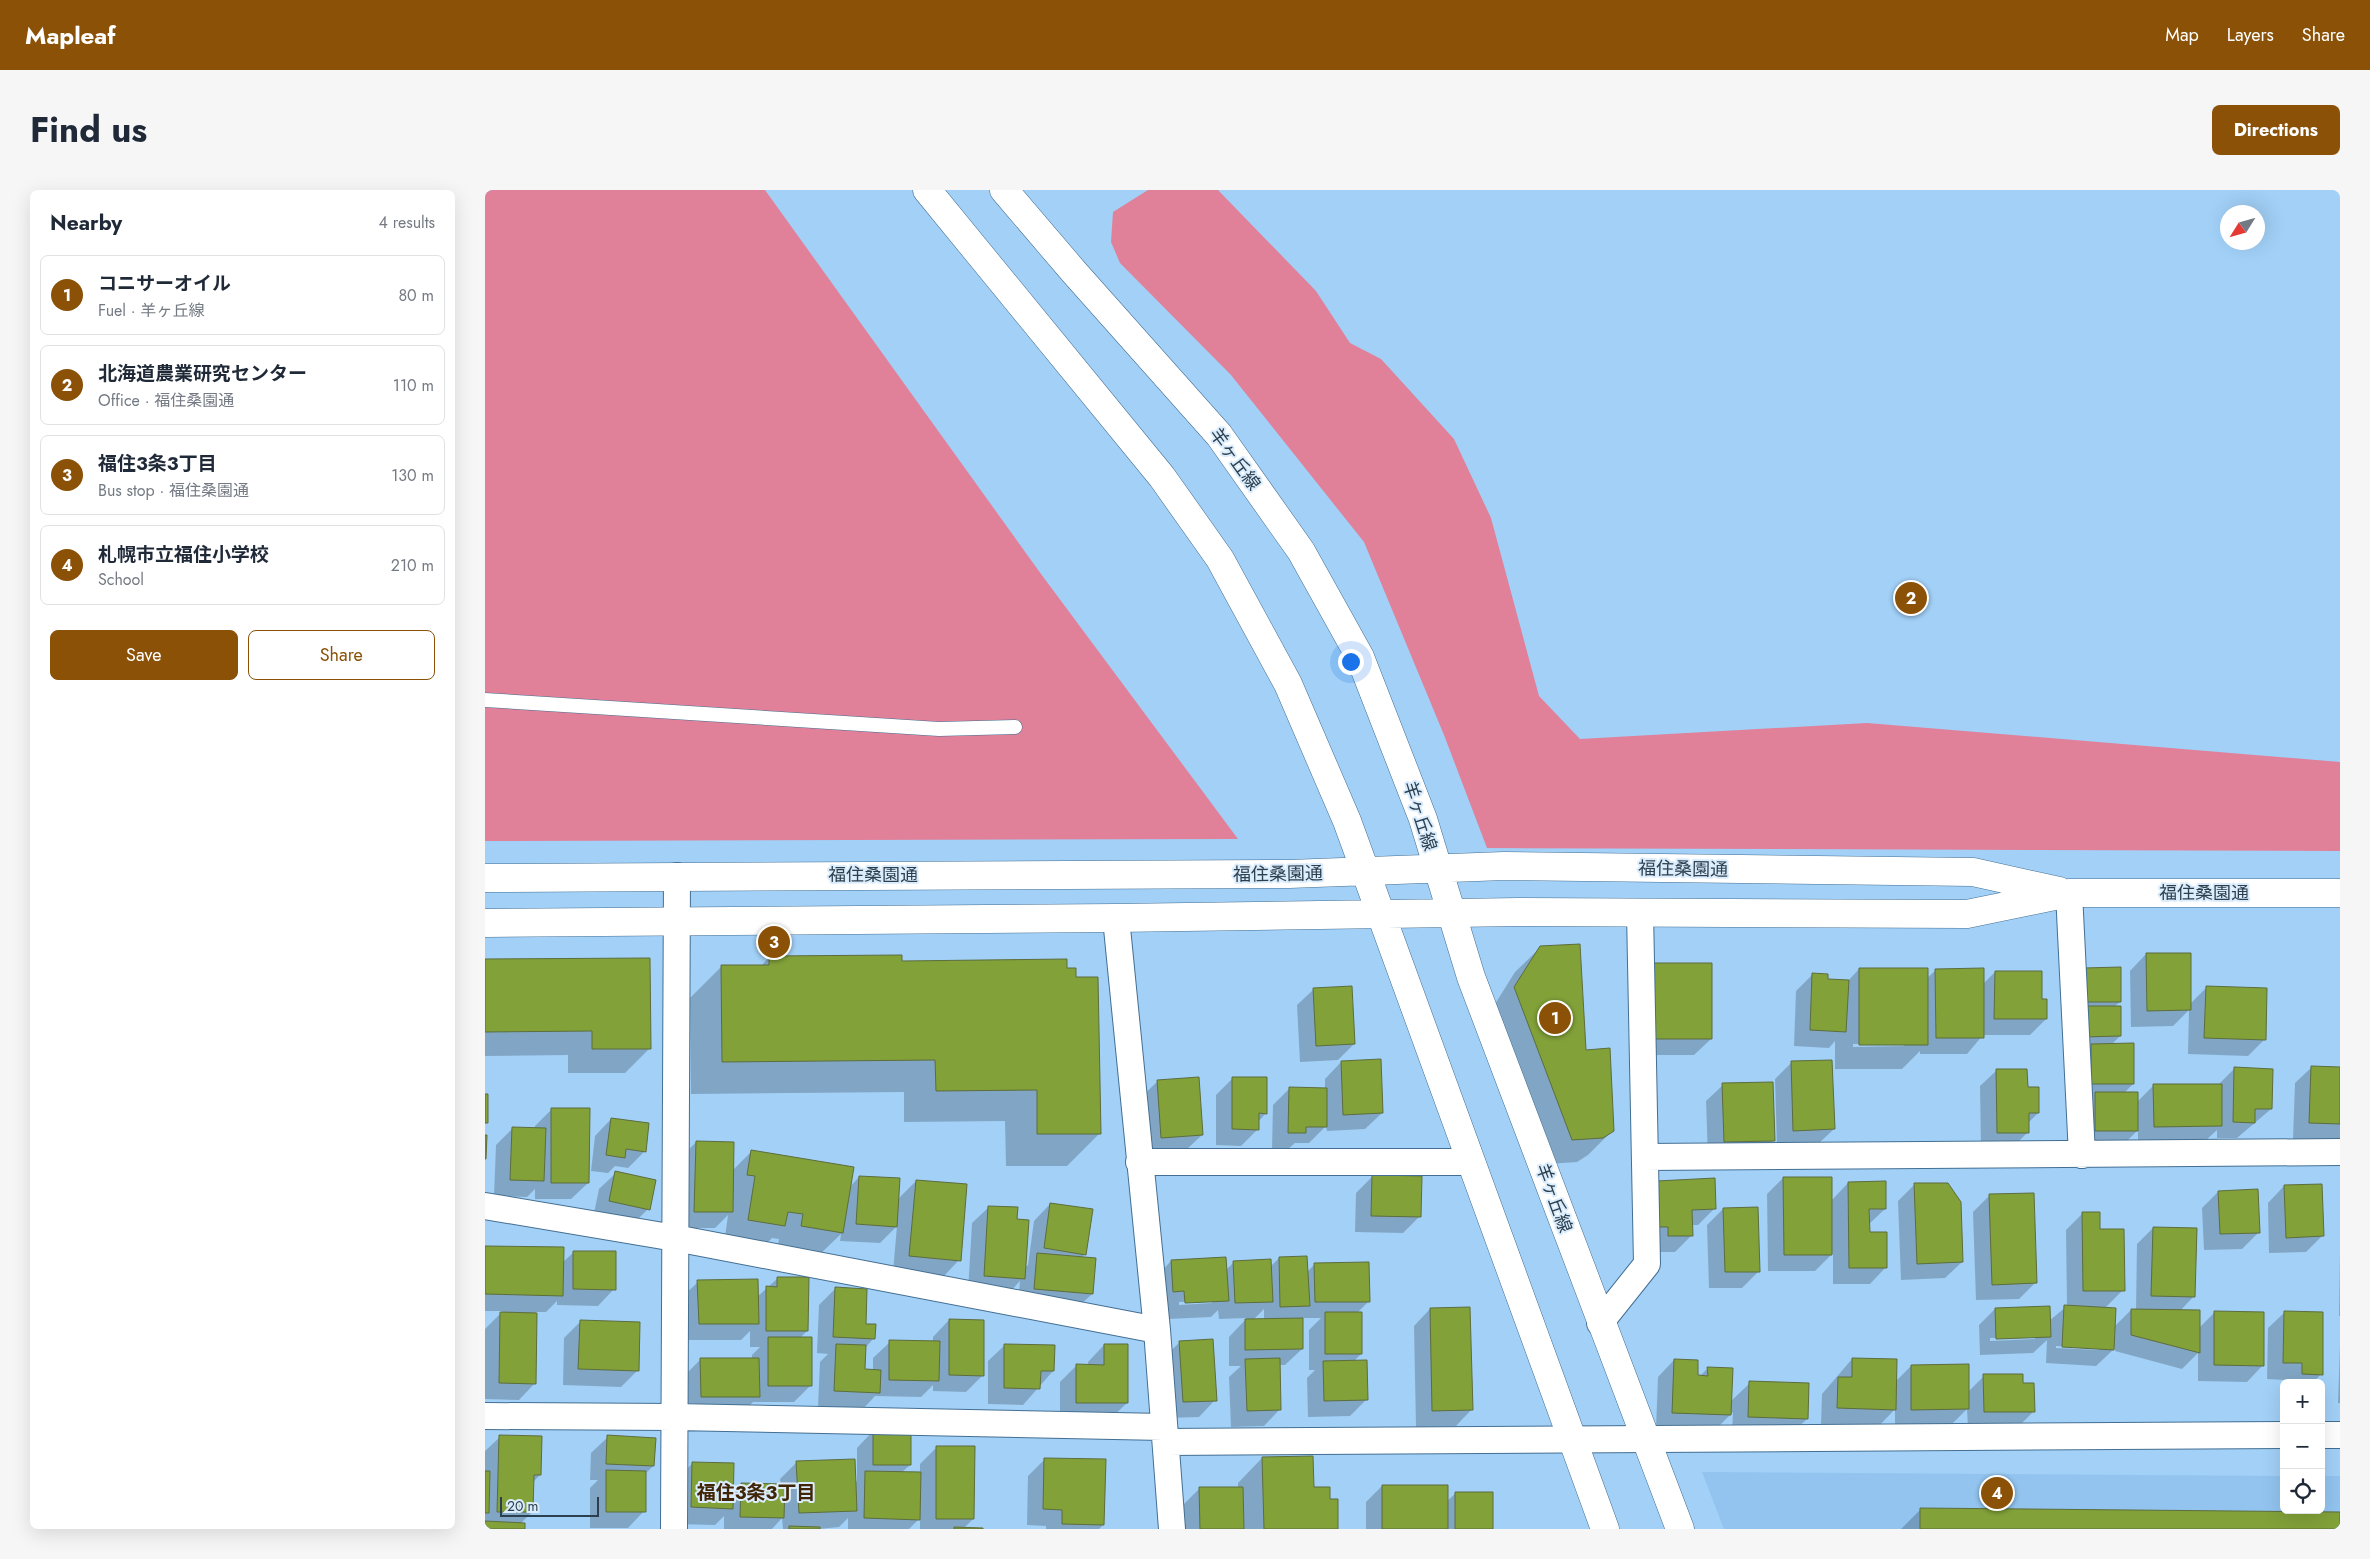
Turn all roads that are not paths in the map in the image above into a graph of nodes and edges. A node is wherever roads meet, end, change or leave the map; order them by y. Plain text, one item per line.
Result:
1 (927, 190) edge
2 (1004, 190) edge
3 (485, 700) edge
4 (1015, 727) dead end
5 (1437, 869) junction
6 (1364, 872) junction
7 (677, 876) junction
8 (485, 878) edge
9 (2069, 893) junction
10 (2340, 893) edge
11 (1640, 912) junction
12 (1451, 913) junction
13 (1380, 915) junction
14 (1116, 918) junction
15 (678, 922) junction
16 (485, 923) edge
17 (2340, 1152) edge
18 (2082, 1155) junction
19 (1645, 1157) junction
20 (1139, 1162) junction
21 (1470, 1162) junction
22 (485, 1206) edge
23 (675, 1238) junction
24 (1600, 1323) junction
25 (1157, 1330) junction
26 (485, 1416) edge
27 (675, 1417) junction
28 (1165, 1434) junction
29 (2280, 1435) edge
30 (2325, 1435) edge
31 (2340, 1435) edge
32 (1646, 1439) junction
33 (1573, 1440) junction
34 (674, 1529) edge
35 (1172, 1529) edge
36 (1605, 1529) edge
37 (1680, 1529) edge

1 - 6 main road
2 - 5 main road, 羊ヶ丘線
3 - 4 lane
5 - 6 main road, 福住桑園通
5 - 9 main road, 福住桑園通
5 - 12 main road, 羊ヶ丘線
6 - 7 main road, 福住桑園通
6 - 13 main road
7 - 8 main road, 福住桑園通
7 - 15 street
9 - 10 main road, 福住桑園通
9 - 11 main road, 福住桑園通
9 - 18 street
11 - 12 main road, 福住桑園通
11 - 19 street
12 - 13 main road, 福住桑園通
12 - 24 main road, 羊ヶ丘線
13 - 14 main road, 福住桑園通
13 - 21 main road
14 - 15 main road, 福住桑園通
14 - 20 street
15 - 16 main road, 福住桑園通
15 - 23 street
17 - 18 street
18 - 19 street
19 - 24 street
20 - 21 street
20 - 25 street
21 - 33 main road
22 - 23 street
23 - 25 street
23 - 27 street
24 - 32 main road, 羊ヶ丘線
25 - 28 street
26 - 27 street
27 - 28 street
27 - 34 street
28 - 33 street
28 - 35 street
29 - 32 street
30 - 31 street
32 - 33 street
32 - 37 main road, 羊ヶ丘線
33 - 36 main road

